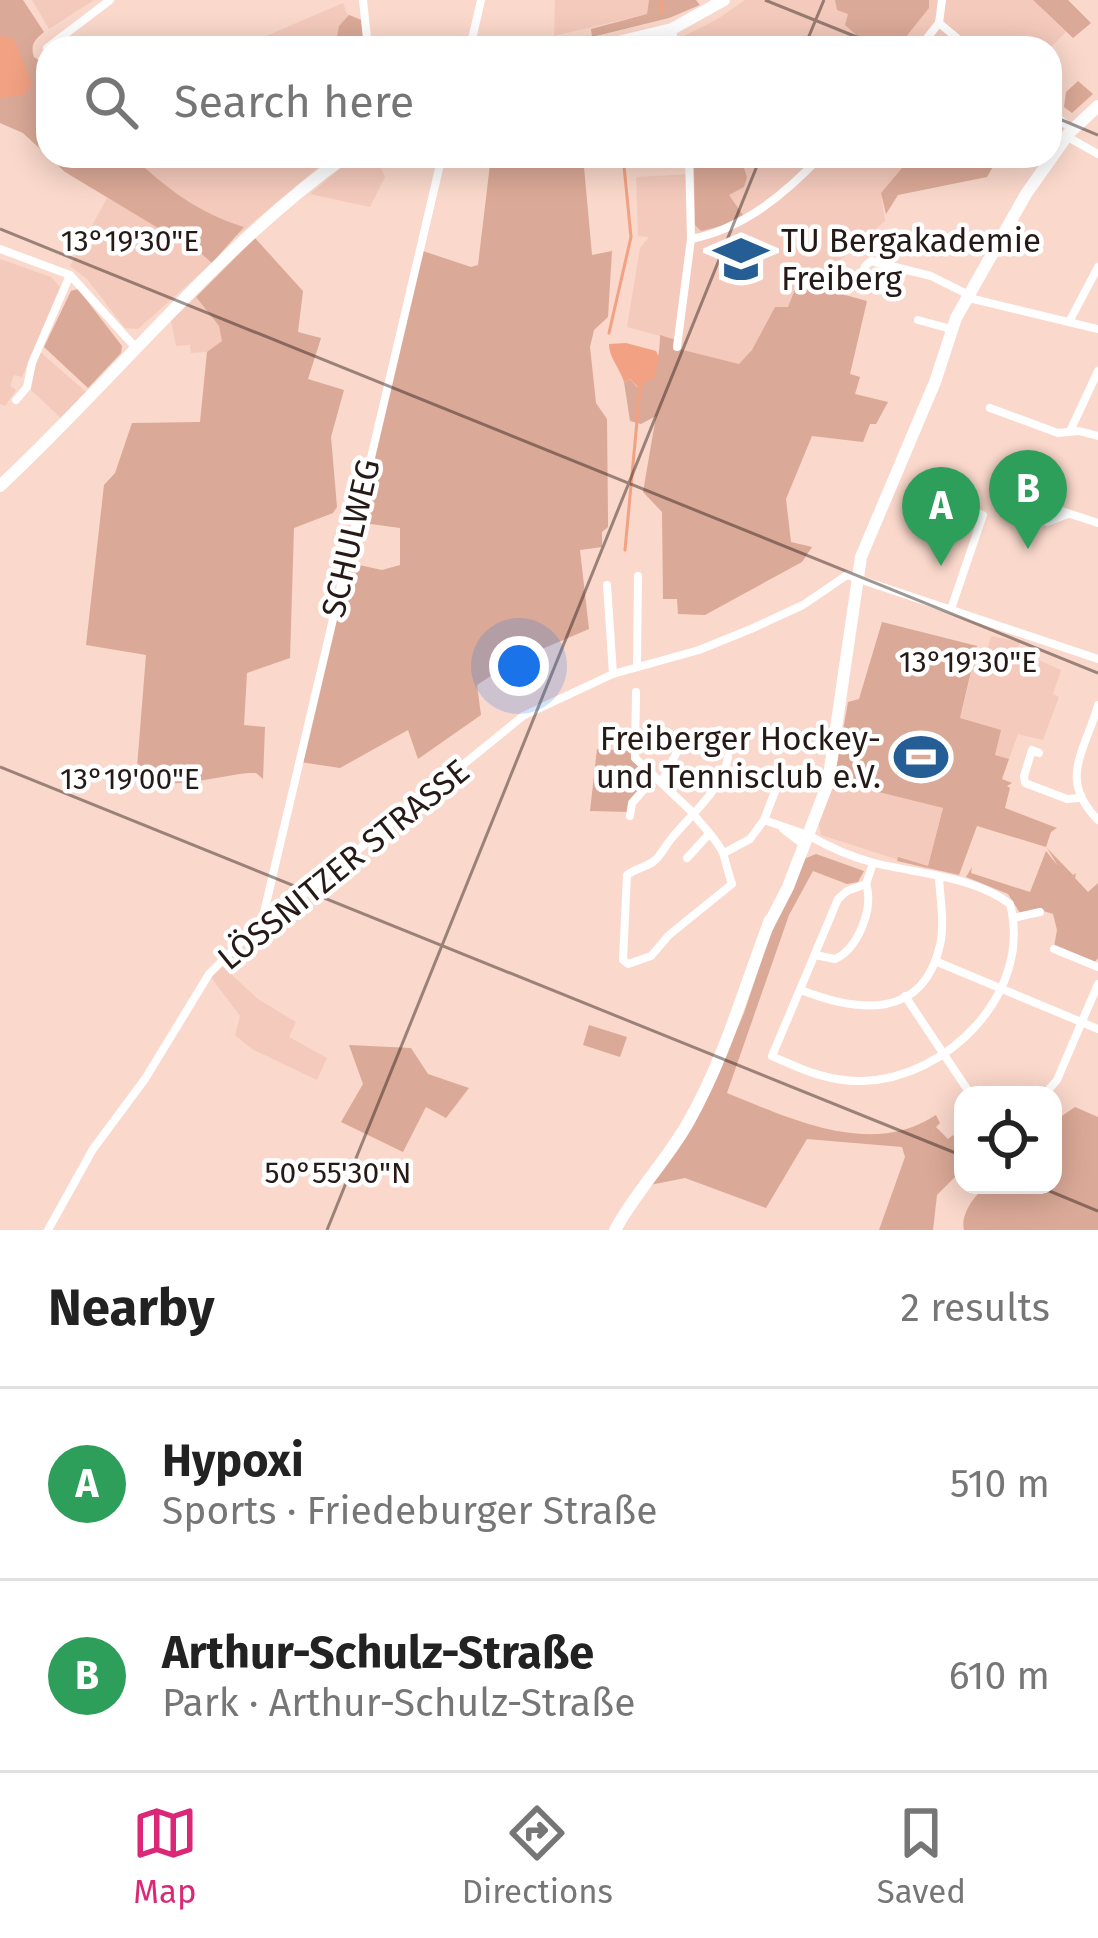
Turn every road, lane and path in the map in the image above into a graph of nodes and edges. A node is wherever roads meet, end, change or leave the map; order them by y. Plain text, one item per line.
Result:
1 (110, 0) edge
2 (363, 0) edge
3 (481, 0) edge
4 (724, 0) edge
5 (942, 0) edge
6 (939, 23) junction
7 (671, 29) junction
8 (63, 36) edge
9 (367, 36) edge
10 (473, 36) edge
11 (642, 36) edge
12 (672, 36) edge
13 (929, 36) edge
14 (955, 36) edge
15 (1098, 106) edge
16 (1062, 125) edge
17 (1069, 133) junction
18 (1062, 143) edge
19 (1098, 154) edge
20 (332, 168) edge
21 (439, 168) edge
22 (689, 168) edge
23 (807, 168) edge
24 (1045, 168) edge
25 (691, 239) junction
26 (0, 249) edge
27 (1098, 267) edge
28 (70, 275) junction
29 (861, 281) dead end
30 (968, 296) junction
31 (918, 320) dead end
32 (1069, 322) junction
33 (1098, 329) edge
34 (953, 330) junction
35 (677, 346) dead end
36 (136, 348) junction
37 (1098, 371) edge
38 (16, 400) dead end
39 (990, 408) dead end
40 (1070, 431) junction
41 (1098, 436) edge
42 (0, 486) edge
43 (952, 504) dead end
44 (1068, 514) dead end
45 (1098, 523) edge
46 (638, 575) dead end
47 (857, 578) junction
48 (607, 585) dead end
49 (951, 610) junction
50 (1098, 659) edge
51 (637, 665) junction
52 (613, 674) junction
53 (636, 692) dead end
54 (1098, 706) edge
55 (680, 733) dead end
56 (1039, 753) dead end
57 (728, 757) dead end
58 (724, 770) junction
59 (658, 780) junction
60 (1079, 798) junction
61 (630, 816) dead end
62 (694, 816) junction
63 (764, 820) junction
64 (1098, 820) edge
65 (708, 835) junction
66 (803, 838) junction
67 (723, 854) junction
68 (687, 858) dead end
69 (873, 862) junction
70 (939, 878) junction
71 (866, 884) junction
72 (1040, 912) dead end
73 (1013, 918) junction
74 (262, 921) junction
75 (1054, 949) dead end
76 (815, 955) junction
77 (935, 961) junction
78 (1098, 968) edge
79 (1098, 984) edge
80 (1001, 989) junction
81 (801, 990) junction
82 (905, 996) junction
83 (1082, 1023) junction
84 (1098, 1029) edge
85 (944, 1054) junction
86 (964, 1086) edge
87 (1052, 1086) edge
88 (48, 1230) edge
89 (615, 1230) edge

1 - 8 street
2 - 9 street
3 - 10 street
4 - 7 main road
5 - 6 street
6 - 13 street
6 - 14 street
7 - 11 main road
7 - 12 street
15 - 17 main road
16 - 17 street
17 - 18 main road
17 - 19 street
20 - 36 main road
21 - 74 street, SCHULWEG
22 - 25 street
23 - 25 street
24 - 30 main road
25 - 35 street
26 - 28 street
27 - 32 street
28 - 36 street
28 - 38 street
29 - 30 street
30 - 32 street
30 - 34 main road
31 - 34 street
32 - 33 street
34 - 47 main road
36 - 42 main road
37 - 40 street
39 - 40 street
40 - 41 street
43 - 49 street
44 - 45 street
46 - 51 street
47 - 49 street
47 - 51 street, LÖSSNITZER STRASSE
47 - 66 main road
48 - 52 street
49 - 50 street
51 - 52 street, LÖSSNITZER STRASSE
52 - 74 street, LÖSSNITZER STRASSE
53 - 59 street
54 - 60 street
55 - 59 street
56 - 60 street
57 - 58 street
58 - 62 street
58 - 63 street
59 - 61 street
59 - 62 street
60 - 64 street
62 - 65 street
62 - 67 street
63 - 66 street
63 - 67 street
65 - 67 street
65 - 68 street
66 - 69 street
66 - 89 main road
69 - 70 street
69 - 71 street
70 - 73 street
70 - 77 street
71 - 76 street
71 - 76 street
72 - 73 street
73 - 80 street
74 - 88 street, LÖSSNITZER STRASSE
75 - 78 street
76 - 81 street
77 - 80 street
77 - 82 street
79 - 83 street
80 - 83 street
80 - 85 street
81 - 82 street
81 - 85 street
82 - 85 street
83 - 84 street
83 - 87 street
85 - 86 street

